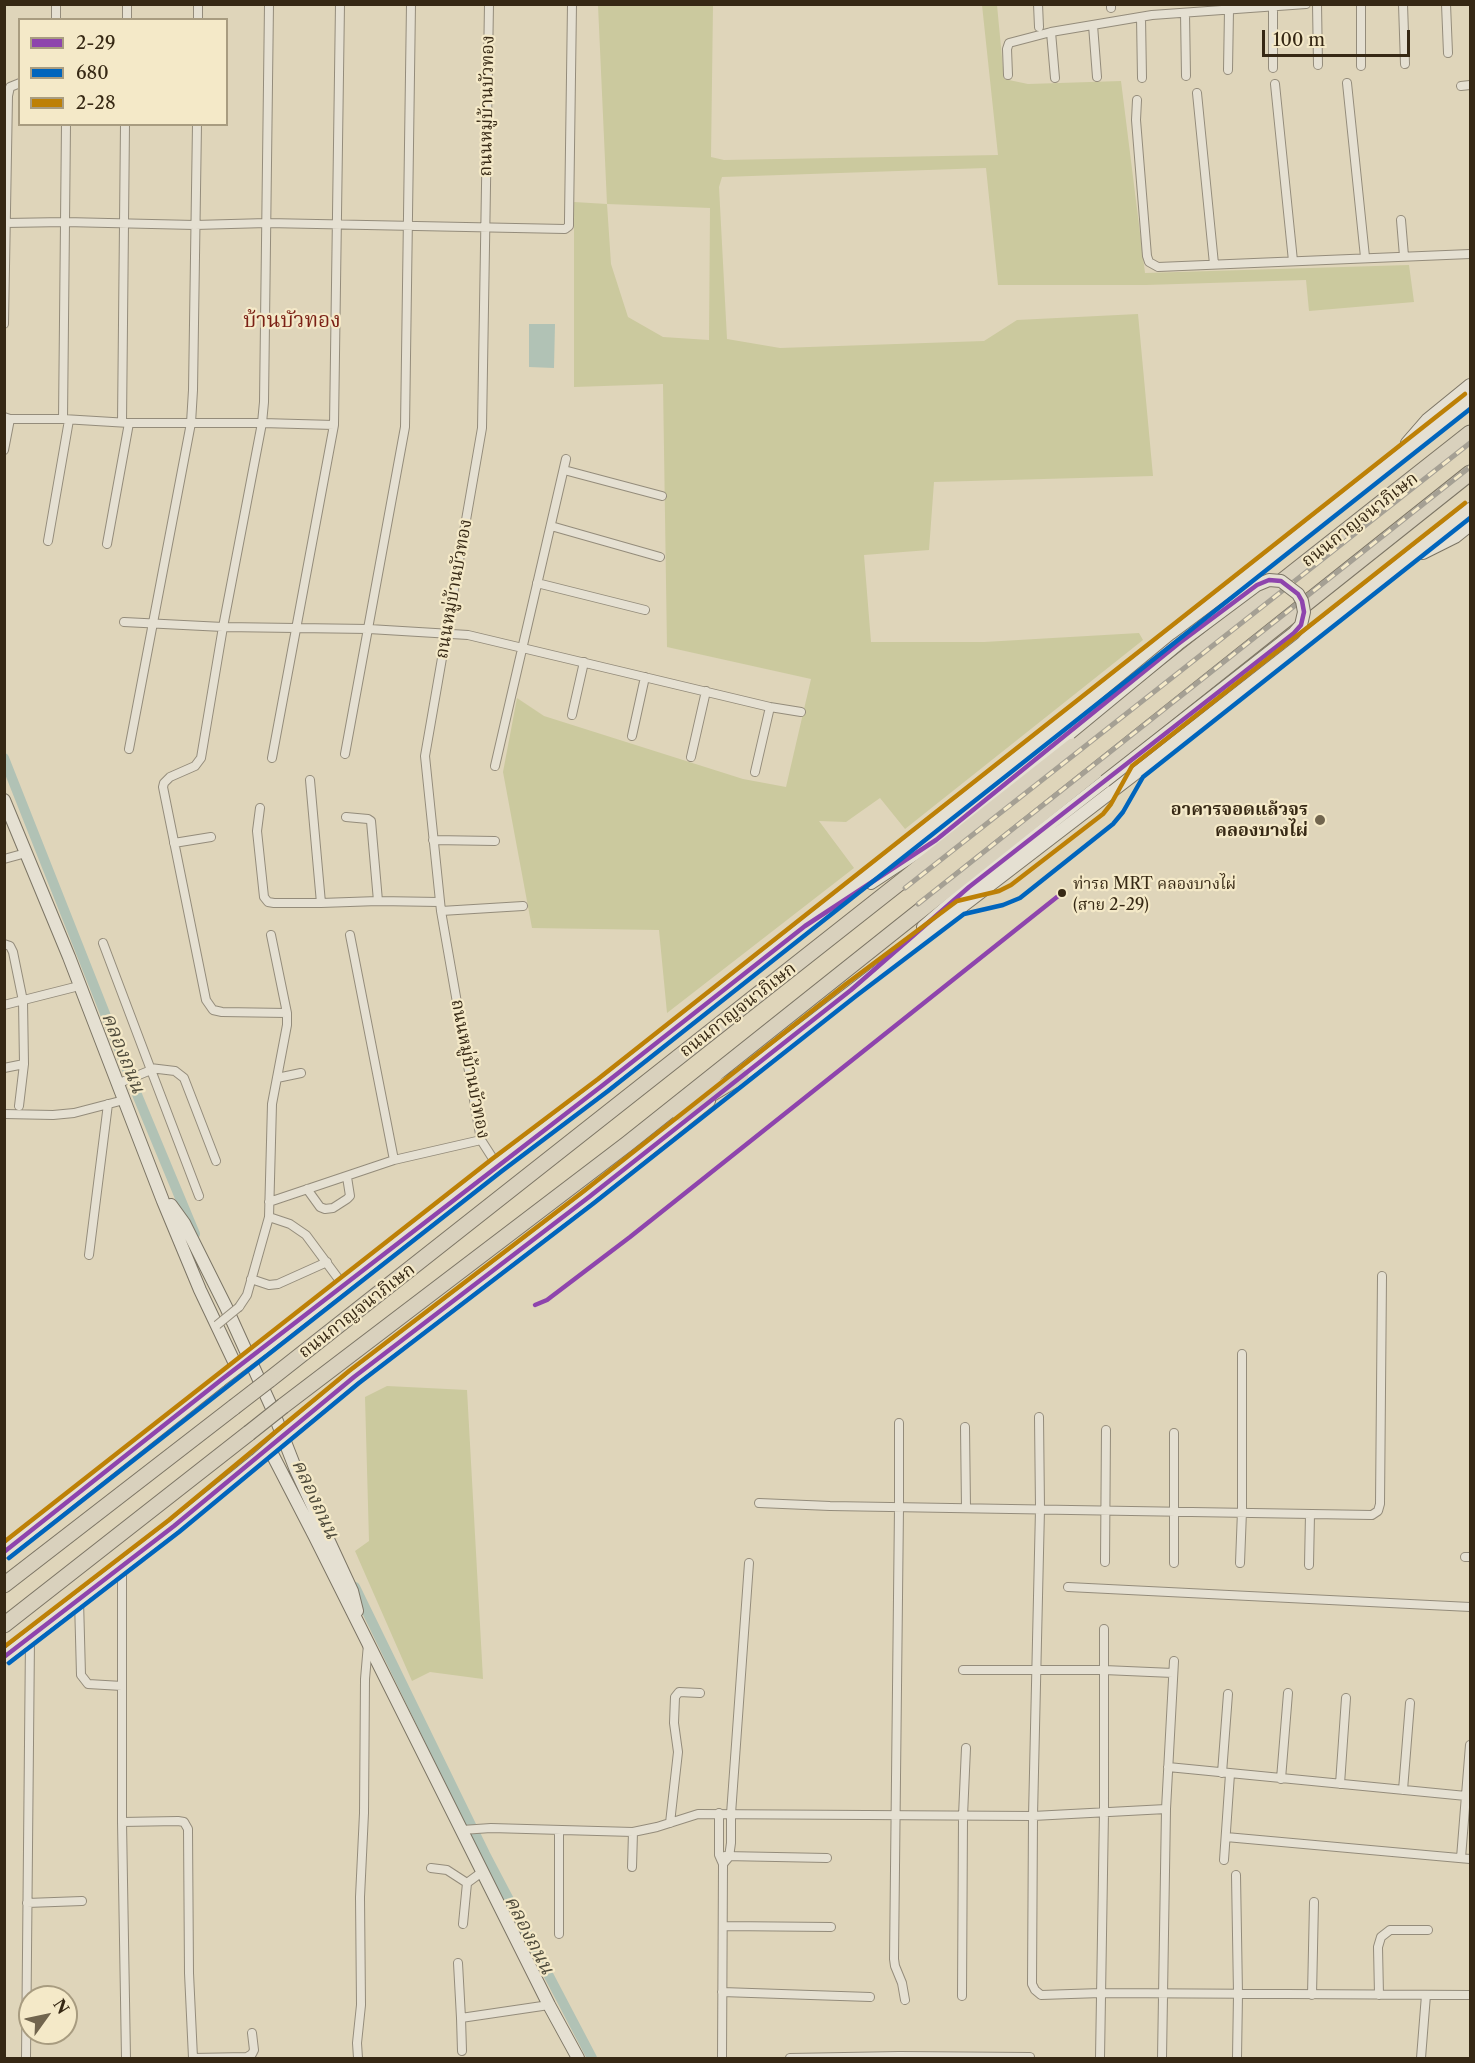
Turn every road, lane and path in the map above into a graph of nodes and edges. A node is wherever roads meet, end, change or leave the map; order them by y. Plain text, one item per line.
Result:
1 (269, 4) edge
2 (340, 4) edge
3 (411, 4) edge
4 (489, 4) edge
5 (572, 4) edge
6 (1038, 4) edge
7 (1306, 4) edge
8 (1317, 4) edge
9 (1361, 4) edge
10 (1403, 4) edge
11 (1446, 4) edge
12 (1273, 8) junction
13 (1229, 10) junction
14 (1185, 13) junction
15 (1141, 17) junction
16 (1093, 25) junction
17 (1039, 27) dead end
18 (1051, 32) junction
19 (1448, 53) dead end
20 (1404, 64) dead end
21 (1318, 65) dead end
22 (1361, 66) dead end
23 (1273, 68) dead end
24 (1228, 70) dead end
25 (1008, 75) dead end
26 (1186, 76) dead end
27 (1097, 77) dead end
28 (1055, 78) dead end
29 (1142, 78) dead end
30 (1347, 83) dead end
31 (18, 84) edge
32 (1275, 84) dead end
33 (1470, 85) edge
34 (1461, 86) dead end
35 (1197, 93) dead end
36 (1137, 100) dead end
37 (66, 126) edge
38 (125, 126) edge
39 (197, 126) edge
40 (1401, 220) dead end
41 (65, 222) junction
42 (6, 223) junction
43 (124, 223) junction
44 (267, 224) junction
45 (338, 224) junction
46 (195, 225) junction
47 (408, 227) junction
48 (486, 228) junction
49 (1470, 254) edge
50 (1404, 256) junction
51 (1365, 258) junction
52 (1293, 261) junction
53 (1214, 264) junction
54 (4, 324) edge
55 (1470, 385) edge
56 (1470, 400) edge
57 (7, 418) edge
58 (66, 420) junction
59 (126, 422) junction
60 (191, 423) junction
61 (262, 423) junction
62 (334, 425) junction
63 (1470, 433) edge
64 (4, 450) edge
65 (566, 459) dead end
66 (1384, 469) junction
67 (564, 470) junction
68 (1470, 473) edge
69 (662, 496) dead end
70 (1470, 509) edge
71 (1470, 525) edge
72 (551, 526) junction
73 (48, 541) dead end
74 (107, 544) dead end
75 (660, 557) dead end
76 (1399, 566) junction
77 (537, 583) junction
78 (645, 610) dead end
79 (124, 622) dead end
80 (152, 623) junction
81 (223, 627) junction
82 (296, 627) junction
83 (369, 629) junction
84 (446, 634) junction
85 (522, 648) junction
86 (584, 662) junction
87 (645, 677) junction
88 (706, 692) junction
89 (770, 707) junction
90 (801, 712) dead end
91 (572, 715) dead end
92 (632, 736) dead end
93 (129, 749) dead end
94 (345, 754) dead end
95 (691, 757) dead end
96 (272, 758) dead end
97 (495, 766) dead end
98 (755, 772) dead end
99 (310, 780) dead end
100 (4, 800) edge
101 (260, 808) dead end
102 (346, 817) dead end
103 (211, 837) dead end
104 (433, 840) junction
105 (495, 841) dead end
106 (174, 843) junction
107 (26, 853) junction
108 (4, 859) edge
109 (378, 901) junction
110 (321, 903) junction
111 (440, 906) junction
112 (523, 906) dead end
113 (805, 926) junction
114 (271, 935) dead end
115 (350, 935) dead end
116 (4, 944) edge
117 (103, 944) dead end
118 (79, 986) junction
119 (851, 990) junction
120 (23, 1001) junction
121 (4, 1005) edge
122 (287, 1013) junction
123 (24, 1064) junction
124 (4, 1068) edge
125 (150, 1070) junction
126 (301, 1074) dead end
127 (741, 1076) junction
128 (277, 1078) junction
129 (122, 1082) junction
130 (124, 1100) junction
131 (108, 1104) junction
132 (19, 1106) dead end
133 (4, 1114) edge
134 (481, 1140) junction
135 (627, 1144) junction
136 (394, 1160) junction
137 (216, 1161) dead end
138 (497, 1165) junction
139 (347, 1177) junction
140 (158, 1186) junction
141 (308, 1190) junction
142 (200, 1196) dead end
143 (269, 1202) junction
144 (269, 1217) junction
145 (89, 1255) dead end
146 (327, 1262) junction
147 (1382, 1276) dead end
148 (251, 1280) junction
149 (343, 1285) junction
150 (217, 1325) junction
151 (1242, 1354) dead end
152 (237, 1368) junction
153 (1039, 1418) dead end
154 (898, 1423) dead end
155 (965, 1427) dead end
156 (1106, 1430) dead end
157 (1174, 1432) dead end
158 (269, 1448) junction
159 (759, 1503) dead end
160 (899, 1507) junction
161 (966, 1508) junction
162 (1040, 1509) junction
163 (1107, 1510) junction
164 (1175, 1510) junction
165 (1242, 1511) junction
166 (1311, 1514) junction
167 (4, 1552) edge
168 (1105, 1562) dead end
169 (749, 1563) dead end
170 (1174, 1563) dead end
171 (1240, 1563) dead end
172 (1309, 1565) dead end
173 (122, 1567) junction
174 (4, 1585) edge
175 (1068, 1587) dead end
176 (79, 1600) junction
177 (1470, 1607) edge
178 (4, 1625) edge
179 (1104, 1629) dead end
180 (361, 1630) junction
181 (30, 1638) junction
182 (368, 1644) junction
183 (4, 1657) edge
184 (1174, 1661) dead end
185 (1037, 1669) junction
186 (963, 1670) dead end
187 (1104, 1670) junction
188 (1173, 1673) junction
189 (122, 1686) junction
190 (700, 1693) dead end
191 (1288, 1693) dead end
192 (1228, 1694) dead end
193 (1346, 1698) dead end
194 (1410, 1703) dead end
195 (1470, 1745) edge
196 (966, 1748) dead end
197 (1168, 1767) junction
198 (1226, 1773) junction
199 (1281, 1779) junction
200 (1340, 1784) junction
201 (1403, 1790) junction
202 (1466, 1796) junction
203 (1166, 1809) junction
204 (1104, 1812) junction
205 (719, 1814) junction
206 (731, 1814) junction
207 (895, 1816) junction
208 (963, 1816) junction
209 (1033, 1816) junction
210 (122, 1822) junction
211 (670, 1823) junction
212 (466, 1830) junction
213 (559, 1830) junction
214 (633, 1832) junction
215 (1226, 1837) junction
216 (828, 1858) dead end
217 (724, 1859) junction
218 (1466, 1859) edge
219 (1224, 1860) dead end
220 (632, 1867) dead end
221 (432, 1868) dead end
222 (482, 1872) junction
223 (1236, 1875) dead end
224 (468, 1883) junction
225 (82, 1900) dead end
226 (1314, 1902) dead end
227 (27, 1904) junction
228 (463, 1924) dead end
229 (723, 1926) junction
230 (831, 1928) dead end
231 (1428, 1930) dead end
232 (559, 1934) dead end
233 (458, 1963) dead end
234 (722, 1992) junction
235 (1101, 1993) junction
236 (1163, 1994) junction
237 (1238, 1994) junction
238 (1312, 1995) junction
239 (1379, 1995) junction
240 (1426, 1995) junction
241 (1470, 1995) edge
242 (962, 1996) dead end
243 (870, 1997) dead end
244 (904, 2000) dead end
245 (549, 2005) junction
246 (461, 2018) junction
247 (252, 2033) dead end
248 (462, 2051) dead end
249 (899, 2057) edge
250 (1030, 2057) dead end
251 (26, 2058) edge
252 (126, 2058) edge
253 (193, 2058) edge
254 (358, 2058) edge
255 (578, 2058) edge
256 (722, 2058) edge
257 (790, 2058) edge
258 (1100, 2058) edge
259 (1162, 2058) edge
260 (1237, 2058) edge
261 (1420, 2058) edge

1 - 44 street
2 - 45 street
3 - 47 street
4 - 48 street, ถนนหมู่บ้านบัวทอง
5 - 48 street
6 - 17 street
7 - 12 street
8 - 21 street
9 - 22 street
10 - 20 street
11 - 19 street
12 - 13 street
12 - 23 street
13 - 14 street
13 - 24 street
14 - 15 street
14 - 26 street
15 - 16 street
15 - 29 street
16 - 18 street
16 - 27 street
18 - 25 street
18 - 28 street
30 - 51 street
31 - 42 street
32 - 52 street
33 - 34 street
35 - 53 street
36 - 53 street
37 - 41 street
38 - 43 street
39 - 46 street
40 - 50 street
41 - 42 street
41 - 43 street
41 - 58 street
42 - 54 street
43 - 46 street
43 - 59 street
44 - 45 street
44 - 46 street
44 - 61 street
45 - 47 street
45 - 62 street
46 - 60 street
47 - 48 street
47 - 83 street
48 - 84 street, ถนนหมู่บ้านบัวทอง
49 - 50 street
50 - 51 street
51 - 52 street
52 - 53 street
55 - 66 main road
56 - 66 main road
57 - 58 street
57 - 64 street
58 - 59 street
58 - 73 street
59 - 60 street
59 - 74 street
60 - 61 street
60 - 80 street
61 - 62 street
61 - 81 street
62 - 82 street
63 - 174 highway, ถนนกาญจนาภิเษก, bridge
65 - 67 street
66 - 113 main road
67 - 69 street
67 - 72 street
68 - 135 highway, ถนนกาญจนาภิเษก
70 - 76 main road
71 - 76 main road
72 - 75 street
72 - 77 street
76 - 119 main road
77 - 78 street
77 - 85 street
79 - 80 street
80 - 81 street
80 - 93 street
81 - 82 street
81 - 106 street
82 - 83 street
82 - 96 street
83 - 84 street
83 - 94 street
84 - 85 street
84 - 104 street, ถนนหมู่บ้านบัวทอง
85 - 86 street
85 - 97 street
86 - 87 street
86 - 91 street
87 - 88 street
87 - 92 street
88 - 89 street
88 - 95 street
89 - 90 street
89 - 98 street
99 - 110 street
100 - 107 main road
101 - 110 street
102 - 109 street
103 - 106 street
104 - 105 street
104 - 111 street, ถนนหมู่บ้านบัวทอง
106 - 122 street
107 - 108 street
107 - 118 main road
109 - 110 street
109 - 111 street
111 - 112 street
111 - 134 street, ถนนหมู่บ้านบัวทอง
113 - 119 main road, bridge
113 - 138 main road
114 - 122 street
115 - 136 street
116 - 120 street
117 - 125 street
118 - 120 street
118 - 129 main road
119 - 127 main road
120 - 121 street
120 - 123 street
122 - 128 street
123 - 124 street
123 - 132 street
125 - 129 street
125 - 137 street
125 - 142 street
126 - 128 street
127 - 135 highway
127 - 158 main road, bridge
128 - 143 street
129 - 130 main road
130 - 131 street
130 - 140 main road
131 - 133 street
131 - 145 street
134 - 136 street
134 - 138 street, ถนนหมู่บ้านบัวทอง
135 - 178 highway, ถนนกาญจนาภิเษก, bridge
136 - 139 street
138 - 149 main road
139 - 141 street
139 - 141 street
140 - 150 main road
140 - 180 main road
141 - 143 street
143 - 144 street
144 - 146 street
144 - 148 street
146 - 148 street
146 - 149 street
147 - 166 street
148 - 150 street, bridge
149 - 152 main road, bridge
150 - 152 main road
151 - 165 street
152 - 167 main road, bridge
153 - 162 street
154 - 160 street
155 - 161 street
156 - 163 street
157 - 164 street
158 - 173 main road, bridge
158 - 180 main road
159 - 160 street
160 - 161 street
160 - 207 street
161 - 162 street
162 - 163 street
162 - 185 street
163 - 164 street
163 - 168 street
164 - 165 street
164 - 170 street
165 - 166 street
165 - 171 street
166 - 172 street
169 - 206 street
173 - 176 main road
173 - 189 street
175 - 177 street
176 - 181 main road
176 - 189 street
179 - 187 street
180 - 182 main road
181 - 183 main road
181 - 227 street
182 - 212 main road
182 - 254 street
184 - 188 street
185 - 186 street
185 - 187 street
185 - 209 street
187 - 188 street
187 - 204 street
188 - 197 street
189 - 210 street
190 - 211 street
191 - 199 street
192 - 198 street
193 - 200 street
194 - 201 street
195 - 202 street
196 - 208 street
197 - 198 street
197 - 203 street
198 - 199 street
198 - 215 street
199 - 200 street
200 - 201 street
201 - 202 street
202 - 218 street
203 - 204 street
203 - 236 street
204 - 209 street
204 - 235 street
205 - 206 street
205 - 211 street
205 - 217 street
206 - 207 street
206 - 217 street
207 - 208 street
207 - 244 street
208 - 209 street
208 - 242 street
209 - 235 street
210 - 252 street
210 - 253 street
211 - 214 street
212 - 213 street
212 - 222 main road
213 - 214 street
213 - 232 street
214 - 220 street
215 - 218 street
215 - 219 street
216 - 217 street
217 - 229 street
221 - 224 street
222 - 224 street
222 - 245 main road
223 - 237 street
224 - 228 street
225 - 227 street
226 - 238 street
227 - 251 street
229 - 230 street
229 - 234 street
231 - 239 street
233 - 246 street
234 - 243 street
234 - 256 street
235 - 236 street
235 - 258 street
236 - 237 street
236 - 259 street
237 - 238 street
237 - 260 street
238 - 239 street
239 - 240 street
240 - 241 street
240 - 261 street
245 - 246 street
245 - 255 main road
246 - 248 street
247 - 253 street
249 - 250 street
249 - 257 street

